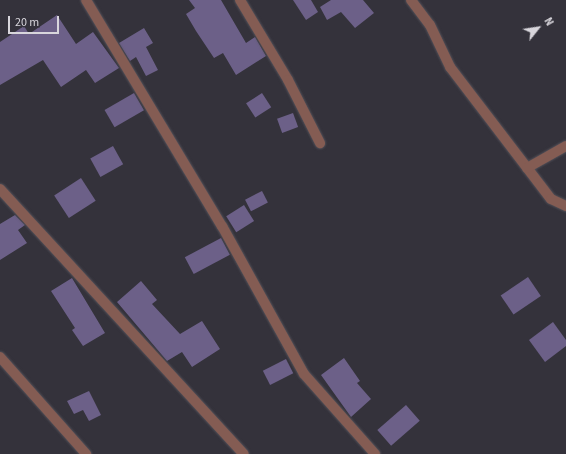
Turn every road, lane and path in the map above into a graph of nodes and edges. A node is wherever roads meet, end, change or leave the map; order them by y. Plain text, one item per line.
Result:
1 (86, 0) edge
2 (240, 0) edge
3 (411, 0) edge
4 (320, 144) dead end
5 (566, 146) edge
6 (527, 168) junction
7 (0, 189) edge
8 (566, 206) edge
9 (0, 357) edge
10 (86, 454) edge
11 (244, 454) edge
12 (375, 454) edge

1 - 12 street
2 - 4 street
3 - 6 street
5 - 6 street
6 - 8 street
7 - 11 street
9 - 10 street

